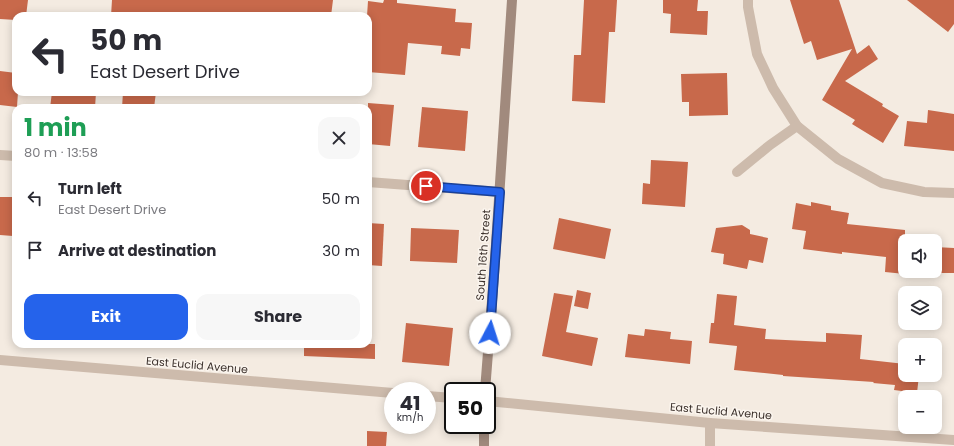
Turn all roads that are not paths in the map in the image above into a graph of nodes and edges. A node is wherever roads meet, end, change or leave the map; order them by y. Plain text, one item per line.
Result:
1 (512, 0) edge
2 (748, 0) edge
3 (797, 126) junction
4 (0, 155) edge
5 (12, 156) edge
6 (737, 172) dead end
7 (372, 182) edge
8 (500, 192) junction
9 (954, 193) edge
10 (0, 360) edge
11 (486, 382) edge
12 (384, 392) edge
13 (496, 402) edge
14 (710, 423) junction
15 (484, 434) edge
16 (954, 440) edge
17 (484, 446) edge
18 (710, 446) edge

1 - 8 main road, South 16th Street
2 - 3 street
3 - 6 street
3 - 9 street
4 - 5 street
7 - 8 street
8 - 11 main road, South 16th Street
10 - 12 street, East Euclid Avenue
13 - 14 street, East Euclid Avenue
14 - 16 street, East Euclid Avenue
14 - 18 street
15 - 17 main road

